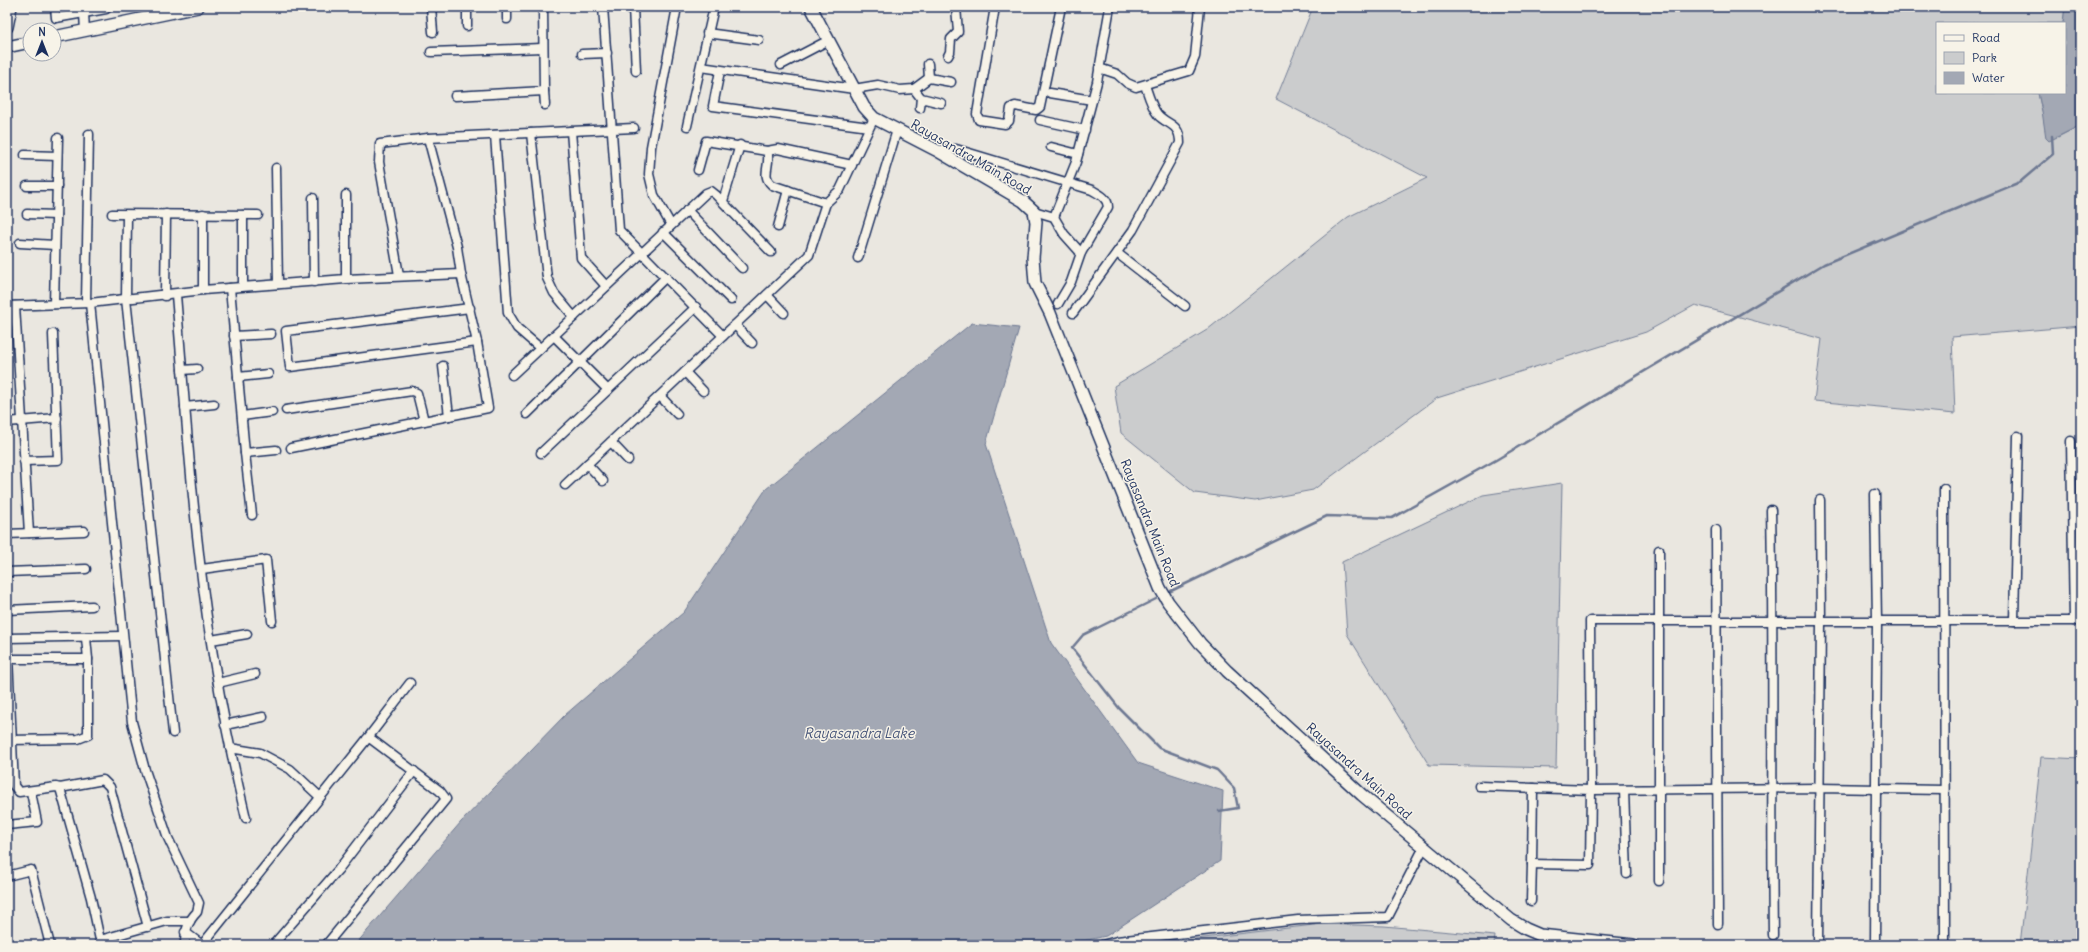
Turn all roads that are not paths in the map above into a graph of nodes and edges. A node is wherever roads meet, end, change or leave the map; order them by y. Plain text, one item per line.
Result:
1 (11, 7) edge
2 (55, 7) edge
3 (108, 7) edge
4 (198, 7) edge
5 (431, 7) edge
6 (468, 7) edge
7 (507, 7) edge
8 (543, 7) edge
9 (602, 7) edge
10 (633, 7) edge
11 (677, 7) edge
12 (714, 7) edge
13 (811, 7) edge
14 (956, 7) edge
15 (995, 7) edge
16 (1061, 7) edge
17 (1110, 7) edge
18 (1200, 7) edge
19 (174, 9) edge
20 (150, 12) edge
21 (84, 13) junction
22 (508, 19) dead end
23 (467, 26) dead end
24 (7, 27) edge
25 (86, 30) junction
26 (434, 32) dead end
27 (708, 33) junction
28 (62, 35) edge
29 (759, 40) dead end
30 (830, 40) junction
31 (22, 44) edge
32 (7, 47) edge
33 (542, 48) junction
34 (431, 52) dead end
35 (607, 53) junction
36 (582, 54) dead end
37 (948, 56) dead end
38 (781, 64) dead end
39 (928, 64) dead end
40 (701, 67) junction
41 (1099, 68) junction
42 (636, 71) dead end
43 (720, 71) junction
44 (929, 78) junction
45 (951, 82) dead end
46 (1145, 85) junction
47 (854, 89) junction
48 (914, 89) junction
49 (544, 92) junction
50 (1050, 92) dead end
51 (455, 96) dead end
52 (921, 98) junction
53 (1092, 100) junction
54 (941, 103) dead end
55 (545, 105) dead end
56 (920, 108) dead end
57 (1040, 120) dead end
58 (871, 123) junction
59 (687, 126) dead end
60 (611, 128) junction
61 (634, 128) dead end
62 (896, 130) junction
63 (1085, 130) junction
64 (571, 131) junction
65 (531, 133) junction
66 (89, 134) dead end
67 (495, 135) junction
68 (58, 138) dead end
69 (428, 138) junction
70 (740, 145) junction
71 (1051, 147) dead end
72 (936, 150) junction
73 (767, 151) junction
74 (1078, 154) junction
75 (25, 155) dead end
76 (58, 156) junction
77 (852, 165) junction
78 (276, 168) dead end
79 (698, 170) dead end
80 (1067, 184) junction
81 (27, 186) dead end
82 (57, 186) junction
83 (788, 190) junction
84 (346, 195) dead end
85 (313, 198) dead end
86 (723, 202) junction
87 (826, 203) junction
88 (687, 210) junction
89 (1034, 211) junction
90 (27, 214) dead end
91 (112, 214) dead end
92 (166, 214) junction
93 (203, 214) junction
94 (56, 215) junction
95 (127, 215) junction
96 (243, 215) junction
97 (258, 215) dead end
98 (1054, 217) junction
99 (671, 226) junction
100 (778, 227) dead end
101 (663, 232) junction
102 (20, 243) dead end
103 (56, 245) junction
104 (771, 252) dead end
105 (641, 253) junction
106 (1081, 253) junction
107 (1117, 253) junction
108 (858, 258) dead end
109 (742, 268) dead end
110 (461, 274) junction
111 (399, 276) junction
112 (666, 278) junction
113 (346, 279) junction
114 (314, 282) junction
115 (278, 284) junction
116 (243, 286) junction
117 (606, 286) junction
118 (230, 288) junction
119 (203, 290) junction
120 (176, 295) junction
121 (767, 295) junction
122 (165, 296) junction
123 (126, 299) junction
124 (731, 300) dead end
125 (88, 303) junction
126 (54, 304) junction
127 (1058, 304) dead end
128 (11, 306) edge
129 (1185, 306) dead end
130 (696, 307) junction
131 (470, 308) junction
132 (784, 313) dead end
133 (1073, 313) dead end
134 (574, 317) junction
135 (734, 325) junction
136 (7, 334) edge
137 (16, 334) junction
138 (53, 334) dead end
139 (271, 334) dead end
140 (234, 336) junction
141 (554, 336) junction
142 (723, 336) junction
143 (477, 342) junction
144 (752, 343) dead end
145 (540, 348) junction
146 (580, 362) junction
147 (443, 366) dead end
148 (197, 369) dead end
149 (182, 370) junction
150 (685, 372) junction
151 (268, 374) dead end
152 (512, 375) dead end
153 (238, 377) junction
154 (608, 390) junction
155 (703, 391) dead end
156 (660, 396) junction
157 (214, 404) dead end
158 (185, 407) junction
159 (286, 410) dead end
160 (272, 412) dead end
161 (527, 414) dead end
162 (677, 414) dead end
163 (242, 416) junction
164 (449, 416) junction
165 (56, 418) junction
166 (22, 421) junction
167 (424, 421) junction
168 (7, 422) edge
169 (2018, 436) dead end
170 (2071, 441) dead end
171 (611, 442) junction
172 (291, 448) dead end
173 (276, 450) dead end
174 (245, 453) junction
175 (541, 453) dead end
176 (628, 460) dead end
177 (24, 461) junction
178 (587, 464) junction
179 (604, 481) dead end
180 (565, 485) dead end
181 (1944, 490) dead end
182 (1875, 494) dead end
183 (1820, 500) dead end
184 (1771, 510) dead end
185 (252, 515) dead end
186 (1716, 530) dead end
187 (84, 531) dead end
188 (29, 533) junction
189 (7, 534) edge
190 (1659, 550) dead end
191 (86, 569) dead end
192 (202, 569) junction
193 (7, 572) edge
194 (92, 606) dead end
195 (7, 610) edge
196 (272, 621) dead end
197 (1659, 621) junction
198 (1716, 621) junction
199 (1773, 621) junction
200 (1821, 621) junction
201 (1876, 621) junction
202 (1944, 621) junction
203 (2014, 621) junction
204 (2078, 621) edge
205 (247, 634) dead end
206 (7, 635) edge
207 (122, 636) junction
208 (7, 638) edge
209 (86, 638) junction
210 (211, 640) junction
211 (9, 659) junction
212 (88, 659) junction
213 (256, 674) dead end
214 (218, 683) junction
215 (410, 683) dead end
216 (263, 717) dead end
217 (225, 725) junction
218 (173, 733) dead end
219 (367, 739) junction
220 (9, 740) edge
221 (230, 748) junction
222 (414, 771) junction
223 (1480, 786) dead end
224 (60, 788) junction
225 (1533, 788) junction
226 (1818, 788) junction
227 (1660, 789) junction
228 (1717, 789) junction
229 (1771, 789) junction
230 (1875, 789) junction
231 (1591, 790) junction
232 (1624, 790) junction
233 (1944, 790) junction
234 (7, 791) edge
235 (16, 791) junction
236 (31, 792) junction
237 (320, 797) junction
238 (246, 818) dead end
239 (7, 825) edge
240 (1424, 847) junction
241 (1532, 864) junction
242 (1627, 874) dead end
243 (7, 876) edge
244 (1659, 881) dead end
245 (1531, 901) dead end
246 (190, 921) junction
247 (1718, 924) dead end
248 (148, 927) junction
249 (185, 932) junction
250 (1773, 935) dead end
251 (100, 943) edge
252 (183, 944) edge
253 (50, 945) edge
254 (202, 945) edge
255 (273, 945) edge
256 (326, 945) edge
257 (1102, 945) edge
258 (1633, 945) edge
259 (1818, 945) edge
260 (1875, 945) edge
261 (1945, 945) edge

1 - 24 street
2 - 21 street
3 - 21 street
4 - 19 street
5 - 26 street
6 - 23 street
7 - 22 street
8 - 33 street
9 - 35 street
10 - 42 street
11 - 99 street
12 - 27 street
13 - 30 street, Rayasandra Main Road
14 - 37 street
15 - 16 street
17 - 41 street
18 - 46 street
19 - 20 street
20 - 25 street
21 - 25 street
25 - 28 street
27 - 29 street
27 - 40 street
30 - 38 street
30 - 47 street, Rayasandra Main Road
31 - 32 street
33 - 34 street
33 - 49 street
35 - 36 street
35 - 60 street
39 - 44 street
40 - 43 street
40 - 59 street
41 - 46 street
41 - 53 street
43 - 47 street
43 - 58 street
44 - 45 street
44 - 48 street
46 - 107 street
47 - 48 street
47 - 58 street, Rayasandra Main Road
48 - 52 street
49 - 51 street
49 - 55 street
50 - 53 street
52 - 54 street
52 - 56 street
53 - 63 street
57 - 63 street
58 - 62 street, Rayasandra Main Road
58 - 77 street
60 - 61 street
60 - 64 street
60 - 105 street
62 - 72 street, Rayasandra Main Road
62 - 108 street
63 - 74 street
64 - 65 street
64 - 117 street
65 - 67 street
65 - 134 street
66 - 125 street
67 - 69 street
67 - 145 street
68 - 76 street
69 - 110 street
69 - 111 street
70 - 73 street
70 - 79 street
70 - 86 street
71 - 74 street
72 - 80 street
72 - 89 street, Rayasandra Main Road
73 - 77 street
73 - 83 street
74 - 80 street
75 - 76 street
76 - 82 street
77 - 87 street
78 - 115 street
80 - 98 street
80 - 106 street
81 - 82 street
82 - 94 street
83 - 87 street
83 - 100 street
84 - 113 street
85 - 114 street
86 - 88 street
86 - 104 street
87 - 121 street
88 - 99 street
88 - 109 street
89 - 98 street
89 - 240 street, Rayasandra Main Road
90 - 94 street
91 - 95 street
92 - 93 street
92 - 95 street
92 - 122 street
93 - 96 street
93 - 119 street
94 - 103 street
95 - 123 street
96 - 97 street
96 - 116 street
98 - 106 street
99 - 101 street
101 - 105 street
101 - 124 street
102 - 103 street
103 - 126 street
105 - 112 street
105 - 117 street
106 - 127 street
107 - 129 street
107 - 133 street
110 - 111 street
110 - 131 street
111 - 113 street
112 - 130 street
112 - 146 street
113 - 114 street
114 - 115 street
115 - 116 street
116 - 118 street
117 - 134 street
118 - 119 street
118 - 140 street
119 - 120 street
120 - 122 street
120 - 149 street
121 - 132 street
121 - 135 street
122 - 123 street
123 - 125 street
123 - 218 street
125 - 126 street
125 - 207 street
126 - 128 street
128 - 137 street
130 - 142 street
130 - 154 street
131 - 143 street
131 - 143 street
134 - 141 street
135 - 142 street
135 - 144 street
136 - 137 street
137 - 166 street
138 - 165 street
139 - 140 street
140 - 153 street
141 - 145 street
141 - 146 street
142 - 150 street
143 - 164 street
145 - 152 street
146 - 154 street
146 - 161 street
147 - 164 street
148 - 149 street
149 - 158 street
150 - 155 street
150 - 156 street
151 - 153 street
153 - 163 street
154 - 175 street
156 - 162 street
156 - 171 street
157 - 158 street
158 - 192 street
159 - 167 street
160 - 163 street
163 - 174 street
164 - 167 street
165 - 166 street
165 - 177 street
166 - 168 street
166 - 177 street
167 - 172 street
169 - 203 street
170 - 204 street
171 - 176 street
171 - 178 street
173 - 174 street
174 - 185 street
177 - 188 street
178 - 179 street
178 - 180 street
181 - 202 street
182 - 201 street
183 - 200 street
184 - 199 street
186 - 198 street
187 - 188 street
188 - 189 street
190 - 197 street
191 - 193 street
192 - 196 street
192 - 210 street
194 - 195 street
197 - 198 street
197 - 227 street
197 - 231 street
198 - 199 street
198 - 228 street
199 - 200 street
199 - 229 street
200 - 201 street
200 - 226 street
201 - 202 street
201 - 230 street
202 - 203 street
202 - 233 street
203 - 204 street
205 - 210 street
206 - 208 street
207 - 209 street
207 - 246 street
208 - 209 street
208 - 211 street
209 - 212 street
210 - 214 street
211 - 212 street
211 - 220 street
212 - 220 street
213 - 214 street
214 - 217 street
215 - 219 street
216 - 217 street
217 - 221 street
219 - 222 street
219 - 237 street
220 - 235 street
221 - 237 street
221 - 238 street
222 - 255 street
222 - 256 street
223 - 225 street
224 - 236 street
224 - 248 street
224 - 251 street
225 - 231 street
225 - 241 street
226 - 229 street
226 - 230 street
226 - 259 street
227 - 228 street
227 - 232 street
227 - 244 street
228 - 229 street
228 - 247 street
229 - 250 street
230 - 233 street
230 - 260 street
231 - 232 street
231 - 241 street
232 - 242 street
233 - 261 street
234 - 235 street
235 - 236 street
236 - 239 street
237 - 254 street
240 - 257 street
240 - 258 street, Rayasandra Main Road
241 - 245 street
243 - 253 street
246 - 248 street
246 - 249 street
248 - 251 street
249 - 252 street
249 - 254 street

